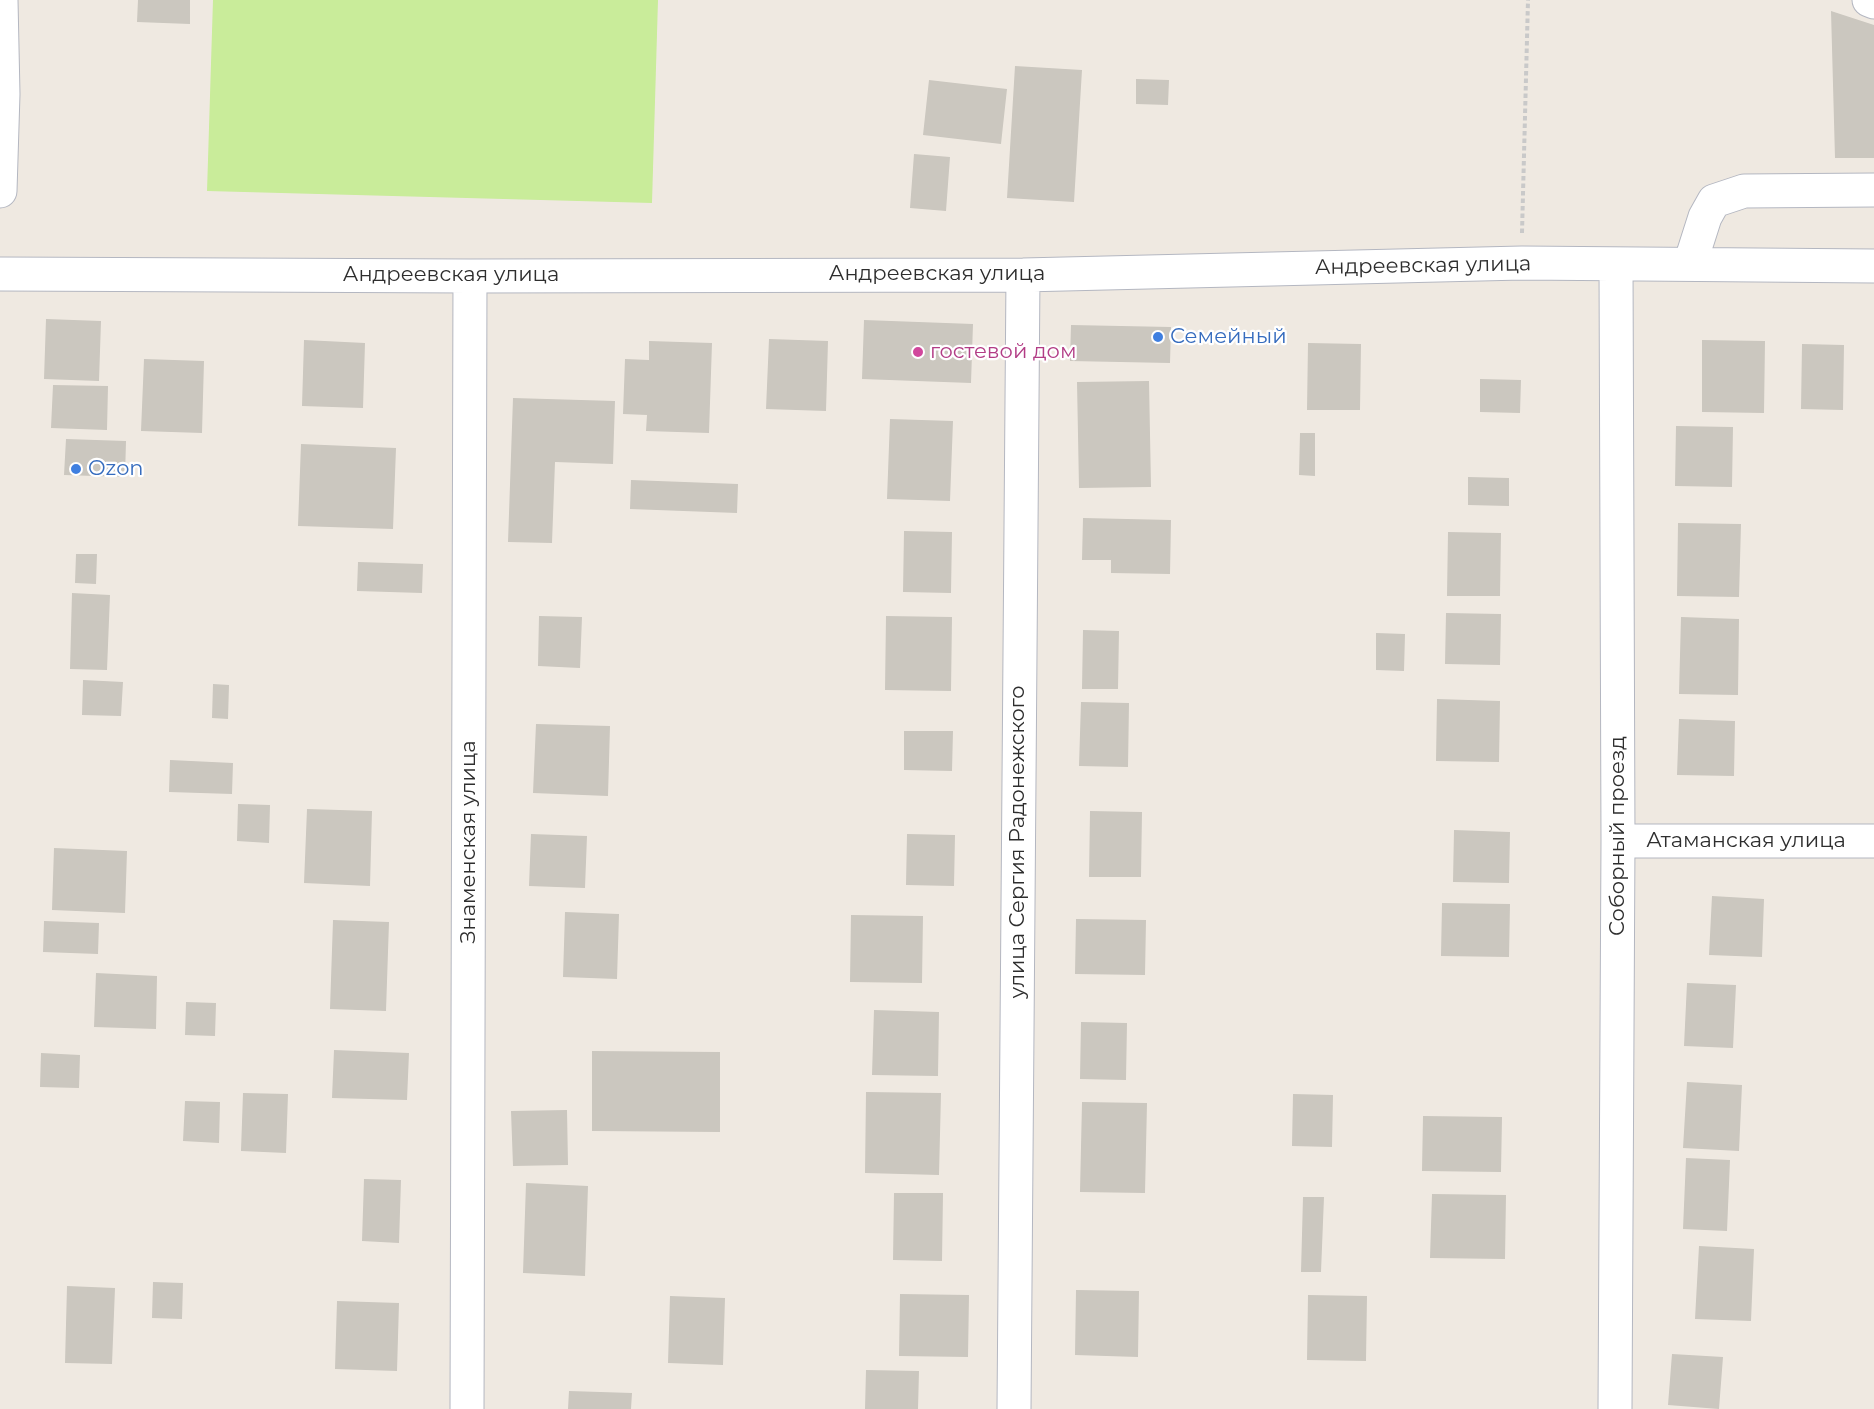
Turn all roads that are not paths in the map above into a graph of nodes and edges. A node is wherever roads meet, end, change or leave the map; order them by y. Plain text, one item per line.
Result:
1 (1, 0) edge
2 (1869, 0) edge
3 (1874, 2) edge
4 (1874, 190) edge
5 (0, 191) edge
6 (1616, 264) junction
7 (1690, 264) junction
8 (1874, 266) edge
9 (0, 274) edge
10 (1023, 274) junction
11 (470, 276) junction
12 (1618, 841) junction
13 (1874, 841) edge
14 (467, 1409) edge
15 (1014, 1409) edge
16 (1615, 1409) edge

1 - 5 street
2 - 3 street
4 - 7 street
6 - 7 street, Андреевская улица
6 - 10 street, Андреевская улица
6 - 12 street, Соборный проезд
7 - 8 street, Андреевская улица
9 - 11 street, Андреевская улица
10 - 11 street, Андреевская улица
10 - 15 street, улица Сергия Радонежского
11 - 14 street, Знаменская улица
12 - 13 street, Атаманская улица
12 - 16 street, Соборный проезд

